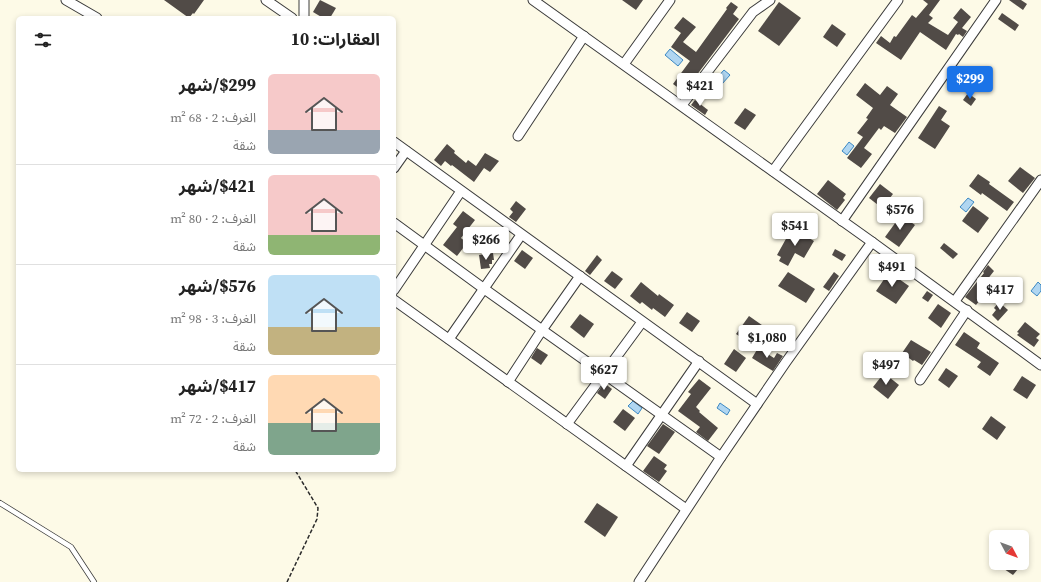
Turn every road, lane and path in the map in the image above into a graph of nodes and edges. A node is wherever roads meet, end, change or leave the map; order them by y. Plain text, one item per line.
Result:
1 (66, 0) edge
2 (266, 0) edge
3 (304, 0) edge
4 (533, 0) edge
5 (670, 0) edge
6 (770, 0) edge
7 (898, 0) edge
8 (996, 0) edge
9 (93, 16) edge
10 (289, 16) edge
11 (304, 16) edge
12 (584, 36) junction
13 (624, 64) junction
14 (682, 105) junction
15 (518, 136) dead end
16 (396, 144) edge
17 (406, 151) junction
18 (396, 165) edge
19 (773, 171) junction
20 (1041, 180) edge
21 (461, 191) junction
22 (842, 221) junction
23 (396, 224) edge
24 (521, 235) junction
25 (872, 242) junction
26 (425, 245) junction
27 (580, 276) junction
28 (396, 287) edge
29 (483, 288) junction
30 (396, 301) edge
31 (955, 301) junction
32 (967, 310) junction
33 (642, 322) junction
34 (542, 330) junction
35 (449, 339) junction
36 (699, 361) junction
37 (1041, 365) edge
38 (603, 374) junction
39 (920, 380) dead end
40 (508, 382) junction
41 (757, 404) junction
42 (662, 415) junction
43 (567, 424) junction
44 (721, 457) junction
45 (626, 466) junction
46 (296, 472) edge
47 (0, 503) edge
48 (686, 509) junction
49 (94, 582) edge
50 (286, 582) edge
51 (639, 582) edge

1 - 9 street
2 - 10 street
3 - 11 street
4 - 12 street
5 - 13 street
6 - 14 street
7 - 19 street
8 - 22 street
12 - 13 street
12 - 15 street
13 - 14 street
14 - 19 street
16 - 17 street
17 - 18 street
17 - 21 street
19 - 22 street
20 - 31 street
21 - 24 street
21 - 26 street
22 - 25 street
23 - 26 street
24 - 27 street
24 - 29 street
25 - 31 street
25 - 41 street
26 - 28 street
26 - 29 street
27 - 33 street
27 - 34 street
29 - 34 street
29 - 35 street
30 - 35 street
31 - 32 street
32 - 37 street
32 - 39 street
33 - 36 street
33 - 38 street
34 - 38 street
34 - 40 street
35 - 40 street
36 - 41 street
36 - 42 street
38 - 42 street
38 - 43 street
40 - 43 street
41 - 44 street
42 - 44 street
42 - 45 street
43 - 45 street
44 - 48 street
45 - 48 street
46 - 50 path
47 - 49 lane
48 - 51 street

